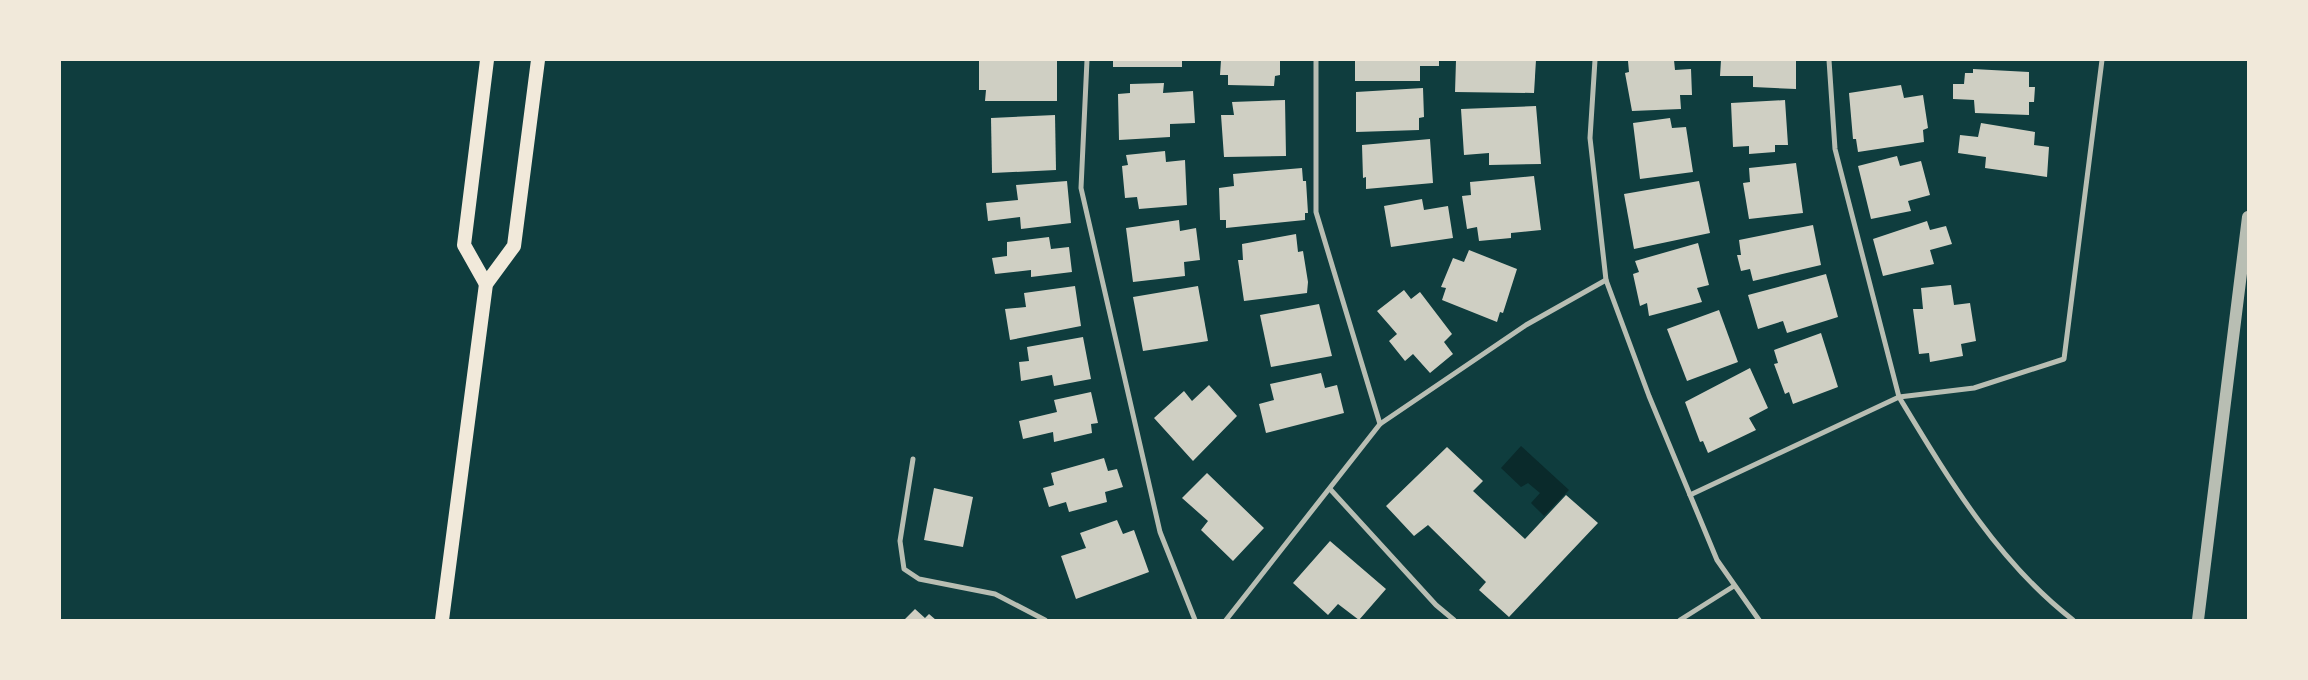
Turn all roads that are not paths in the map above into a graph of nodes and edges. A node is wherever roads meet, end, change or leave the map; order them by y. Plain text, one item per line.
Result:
1 (487, 60) edge
2 (538, 60) edge
3 (1087, 60) edge
4 (1316, 60) edge
5 (1595, 60) edge
6 (1829, 60) edge
7 (2102, 60) edge
8 (2249, 216) edge
9 (1606, 280) junction
10 (486, 284) junction
11 (1899, 397) junction
12 (1380, 424) junction
13 (913, 459) dead end
14 (1330, 489) junction
15 (1690, 495) junction
16 (1734, 586) junction
17 (442, 621) edge
18 (1045, 621) edge
19 (1195, 621) edge
20 (1226, 621) edge
21 (1454, 621) edge
22 (1680, 621) edge
23 (1759, 621) edge
24 (2073, 621) edge
25 (2198, 621) edge

1 - 10 main road
2 - 10 main road
3 - 19 lane
4 - 12 lane
5 - 9 lane
6 - 11 lane
7 - 11 lane
8 - 25 street
9 - 12 lane
9 - 15 lane
10 - 17 main road
11 - 15 lane
11 - 24 lane
12 - 14 lane
13 - 18 lane
14 - 20 lane
14 - 21 lane
15 - 16 lane
16 - 22 lane
16 - 23 lane

